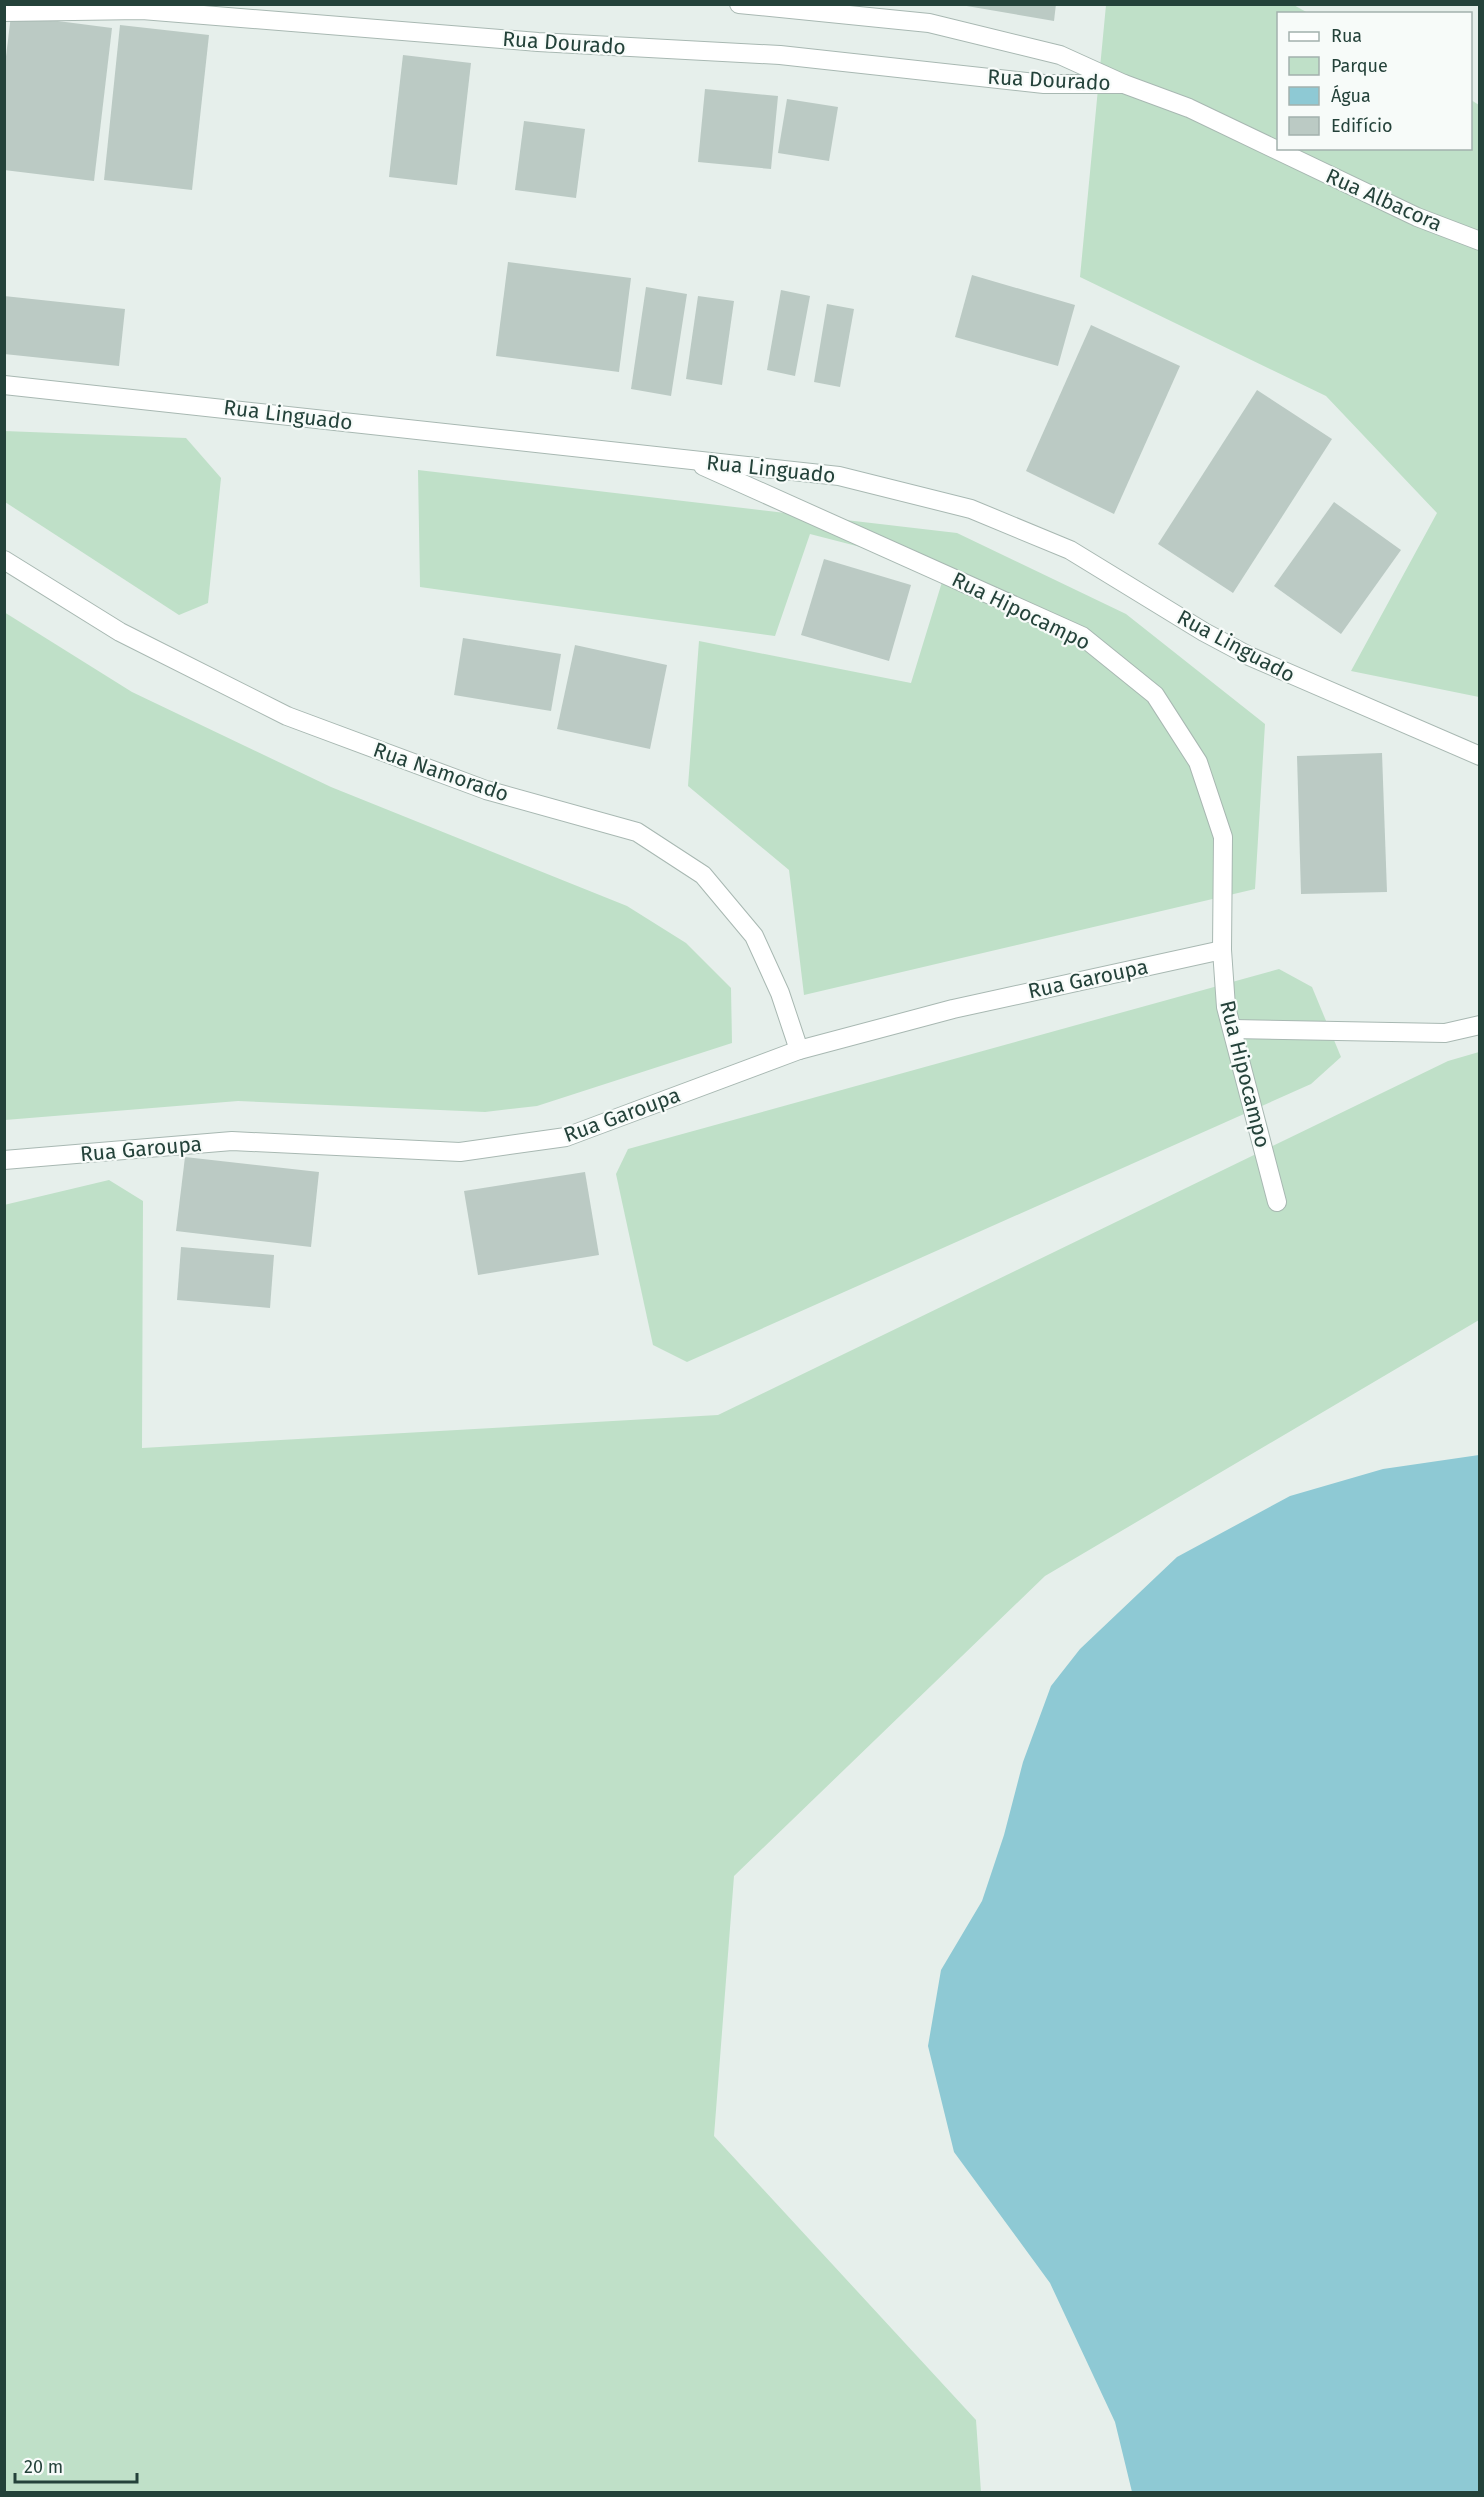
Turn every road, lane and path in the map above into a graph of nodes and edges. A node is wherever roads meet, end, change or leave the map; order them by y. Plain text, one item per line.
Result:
1 (739, 4) edge
2 (4, 12) edge
3 (1124, 84) junction
4 (1479, 241) edge
5 (4, 385) edge
6 (688, 460) junction
7 (4, 560) edge
8 (1479, 756) edge
9 (1222, 950) junction
10 (1479, 1025) edge
11 (1233, 1029) junction
12 (799, 1050) junction
13 (4, 1160) edge
14 (1277, 1202) dead end

1 - 3 street, Rua Albacora
2 - 3 street, Rua Dourado
3 - 4 street, Rua Albacora
5 - 6 street, Rua Linguado
6 - 8 street, Rua Linguado
6 - 9 street, Rua Hipocampo
7 - 12 street, Rua Namorado
9 - 11 street, Rua Hipocampo
9 - 12 street, Rua Garoupa
10 - 11 street
11 - 14 street, Rua Hipocampo
12 - 13 street, Rua Garoupa

